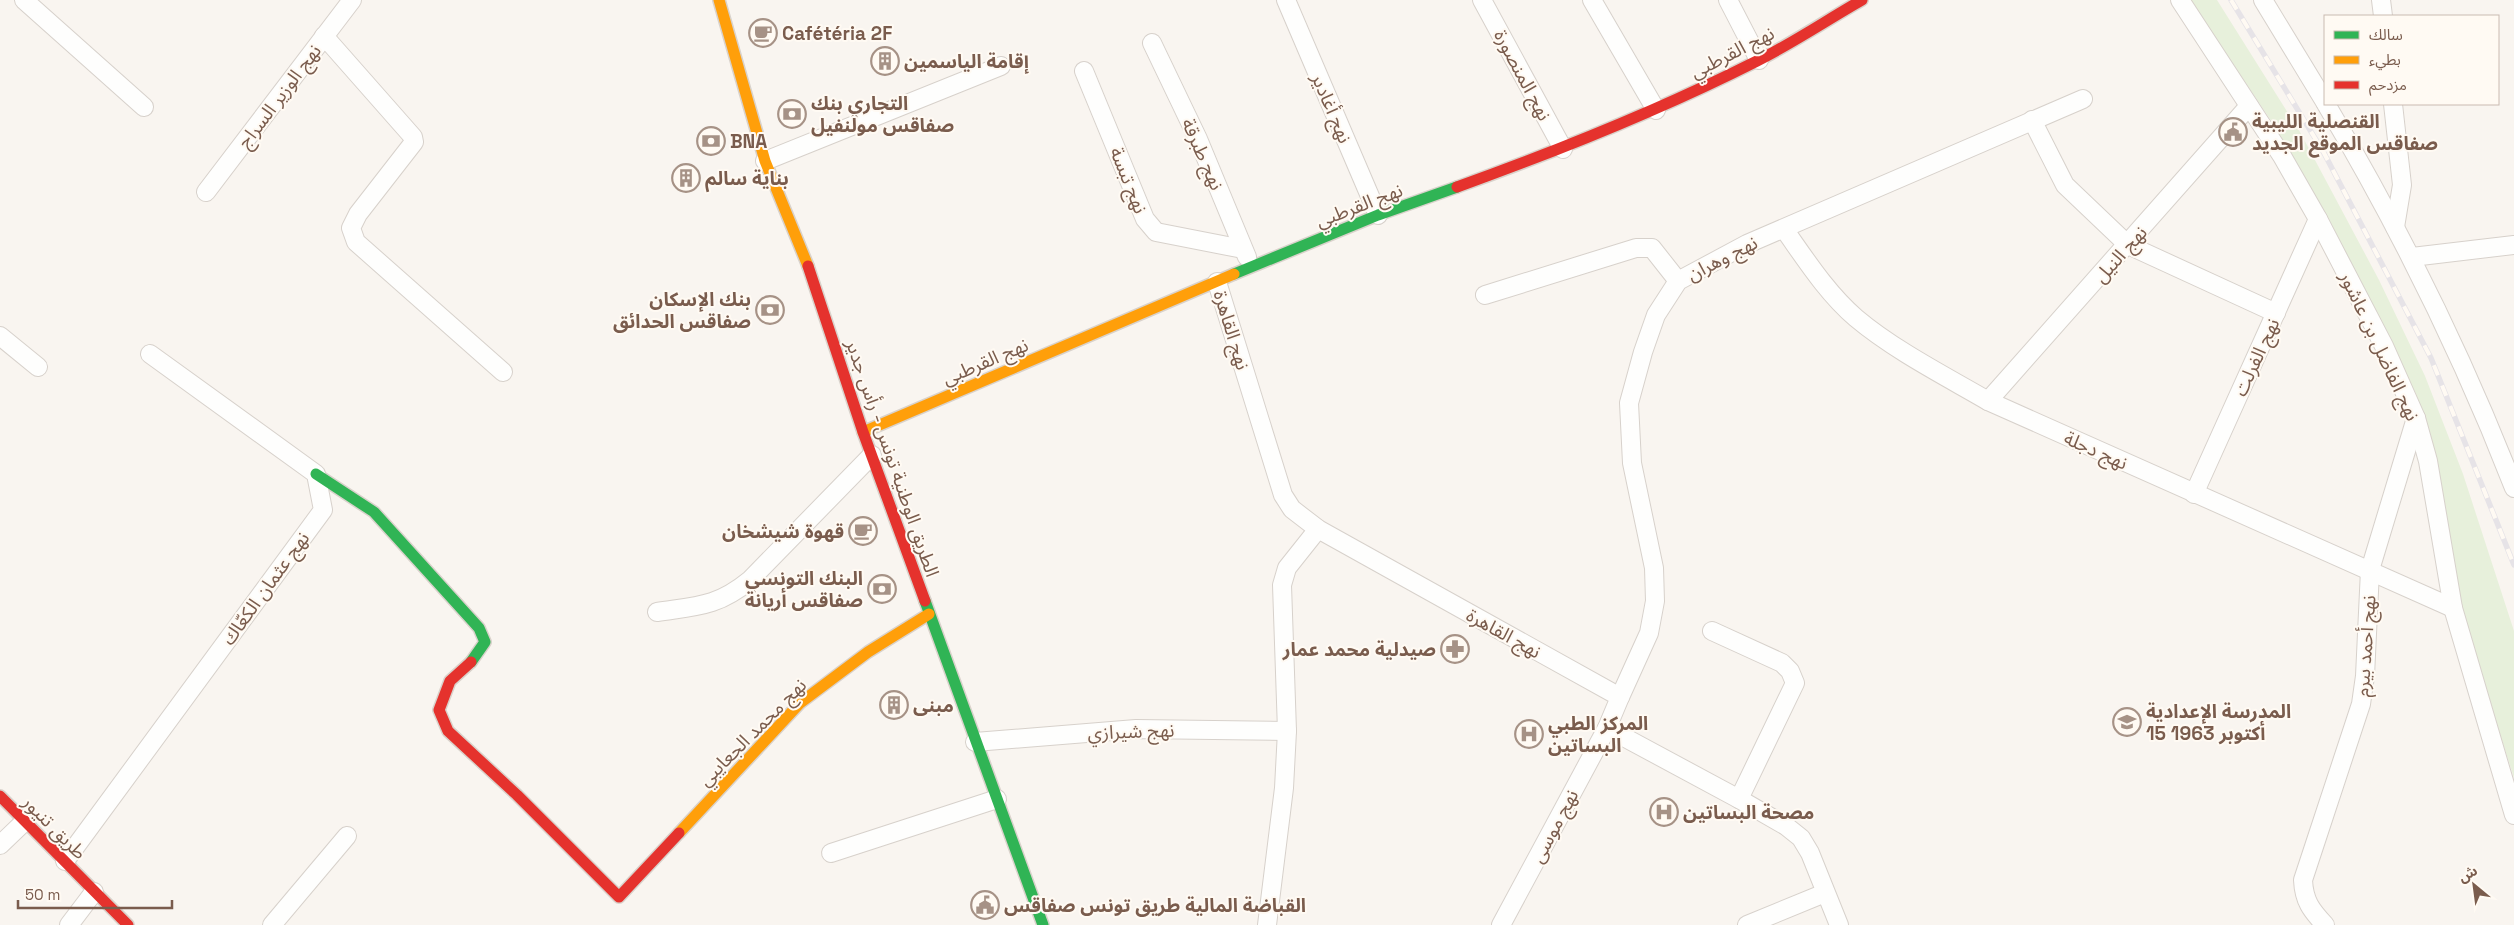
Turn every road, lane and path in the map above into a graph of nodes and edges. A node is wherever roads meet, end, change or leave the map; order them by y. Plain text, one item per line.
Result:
1 (24, 0) edge
2 (352, 0) edge
3 (719, 0) edge
4 (1286, 0) edge
5 (1482, 0) edge
6 (1592, 0) edge
7 (1728, 0) edge
8 (1862, 0) edge
9 (2180, 0) edge
10 (2263, 0) edge
11 (2381, 0) edge
12 (2383, 15) edge
13 (324, 36) junction
14 (1152, 43) dead end
15 (1759, 60) junction
16 (1001, 66) dead end
17 (1084, 70) dead end
18 (2083, 99) dead end
19 (2324, 100) edge
20 (2327, 105) edge
21 (2393, 105) edge
22 (2249, 106) junction
23 (144, 107) dead end
24 (1656, 110) junction
25 (2032, 120) junction
26 (1563, 149) junction
27 (765, 161) junction
28 (206, 192) dead end
29 (1378, 215) junction
30 (2318, 219) junction
31 (2395, 227) junction
32 (1784, 229) junction
33 (2128, 245) junction
34 (2514, 245) edge
35 (1243, 249) junction
36 (2412, 257) junction
37 (1252, 266) junction
38 (1678, 281) junction
39 (1217, 282) junction
40 (1484, 295) dead end
41 (2276, 313) junction
42 (0, 336) edge
43 (150, 354) dead end
44 (38, 367) dead end
45 (503, 372) dead end
46 (1988, 401) junction
47 (2416, 418) junction
48 (863, 432) junction
49 (872, 455) junction
50 (316, 474) junction
51 (2514, 488) edge
52 (2194, 494) junction
53 (1318, 529) junction
54 (2370, 570) junction
55 (2453, 608) junction
56 (657, 612) dead end
57 (929, 614) junction
58 (1712, 631) dead end
59 (1620, 697) junction
60 (1607, 728) junction
61 (1287, 731) junction
62 (975, 742) junction
63 (0, 796) edge
64 (997, 799) junction
65 (1739, 799) junction
66 (2514, 815) edge
67 (24, 822) junction
68 (347, 836) dead end
69 (0, 845) edge
70 (831, 853) dead end
71 (65, 861) junction
72 (94, 892) junction
73 (1825, 893) junction
74 (69, 925) edge
75 (128, 925) edge
76 (272, 925) edge
77 (1043, 925) edge
78 (1267, 925) edge
79 (1501, 925) edge
80 (1748, 925) edge
81 (1839, 925) edge
82 (2325, 925) edge

1 - 23 street
2 - 13 street, نهج الوزير السراج
3 - 27 street, الطريق الوطنية تونس - رأس جدير
4 - 29 street, نهج أغادير
5 - 26 street, نهج المنصورة
6 - 24 street
7 - 15 street
8 - 15 street, نهج القرطبي
9 - 22 street, نهج الفاضل بن عاشور
10 - 19 street
11 - 12 street
13 - 28 street, نهج الوزير السراج
13 - 45 street
14 - 35 street, نهج طبرقة
15 - 24 street, نهج القرطبي
16 - 27 street
17 - 35 street, نهج تبسة
18 - 25 street, نهج وهران
20 - 31 street
21 - 31 street
22 - 30 street, نهج الفاضل بن عاشور
22 - 33 street, نهج النيل
24 - 26 street, نهج القرطبي
25 - 32 street, نهج وهران
25 - 33 street
26 - 29 street, نهج القرطبي
27 - 48 street, الطريق الوطنية تونس - رأس جدير
29 - 37 street, نهج القرطبي
30 - 41 street, نهج الفرلت
30 - 47 street, نهج الفاضل بن عاشور
31 - 36 street
32 - 38 street, نهج وهران
32 - 46 street, نهج دجلة
33 - 41 street
33 - 46 street, نهج النيل
34 - 36 street
35 - 37 street, نهج طبرقة
36 - 51 street
37 - 39 street, نهج القرطبي
38 - 40 street
38 - 59 street, نهج وهران
39 - 48 street, نهج القرطبي
39 - 53 street, نهج القاهرة
41 - 52 street, نهج الفرلت
42 - 44 street
43 - 50 street
46 - 52 street, نهج دجلة
47 - 54 street, نهج أحمد بيرم
47 - 55 street, نهج الفاضل بن عاشور
48 - 49 street, الطريق الوطنية تونس - رأس جدير
49 - 56 street
49 - 57 street, الطريق الوطنية تونس - رأس جدير
50 - 57 street, نهج محمد الجعايبي
50 - 71 street, نهج عثمان الكعّاك
52 - 54 street, نهج دجلة
53 - 59 street, نهج القاهرة
53 - 61 street
54 - 55 street, نهج دجلة
54 - 82 street, نهج أحمد بيرم
55 - 66 street, نهج الفاضل بن عاشور
57 - 62 street, الطريق الوطنية تونس - رأس جدير
58 - 65 street
59 - 60 street
60 - 65 street
60 - 79 street, نهج موسى
61 - 62 street, نهج شيرازي
61 - 78 street
62 - 64 street, الطريق الوطنية تونس - رأس جدير
63 - 67 street, طريق تنيور
64 - 70 street
64 - 77 street, الطريق الوطنية تونس - رأس جدير
65 - 73 street
67 - 69 street
67 - 71 street, طريق تنيور
68 - 76 street
71 - 72 street, طريق تنيور
72 - 74 street
72 - 75 street, طريق تنيور
73 - 80 street
73 - 81 street

